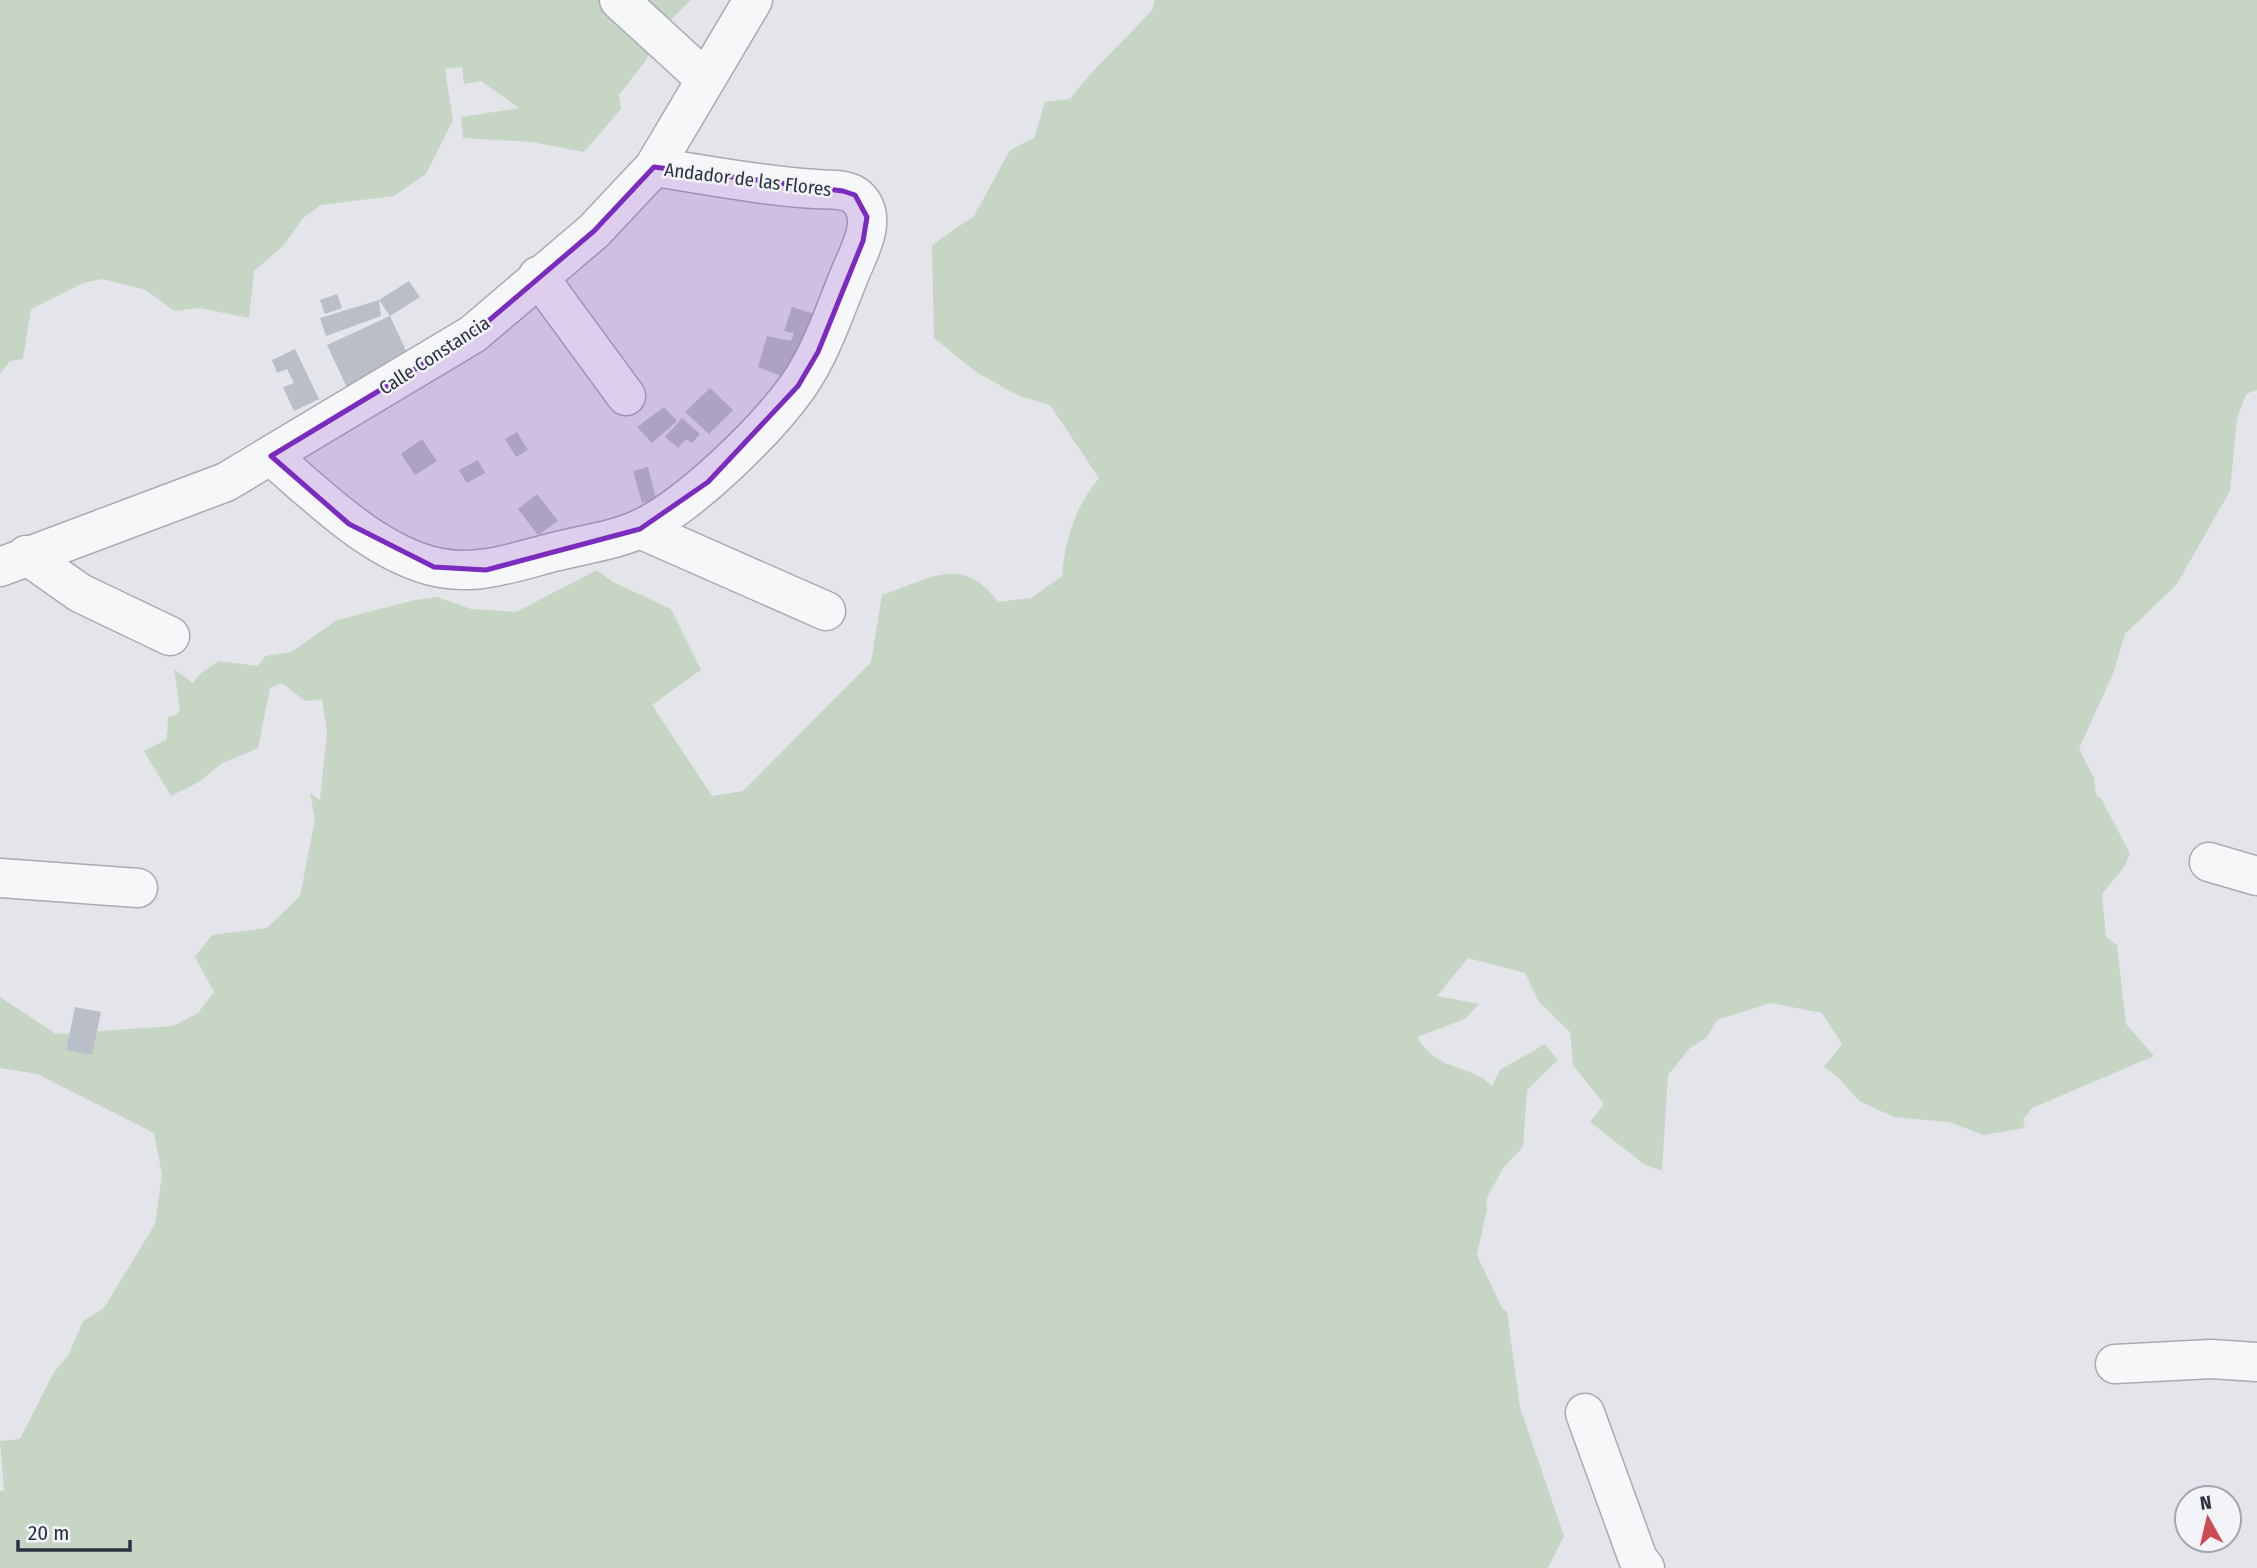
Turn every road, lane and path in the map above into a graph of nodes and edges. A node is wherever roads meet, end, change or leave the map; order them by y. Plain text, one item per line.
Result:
1 (619, 0) edge
2 (753, 0) edge
3 (704, 78) junction
4 (654, 167) junction
5 (538, 276) junction
6 (626, 396) dead end
7 (271, 456) junction
8 (640, 529) junction
9 (13, 561) edge
10 (826, 611) dead end
11 (170, 636) dead end
12 (2209, 862) dead end
13 (2257, 876) edge
14 (0, 878) edge
15 (138, 887) dead end
16 (2257, 1362) edge
17 (2115, 1364) dead end
18 (1585, 1413) dead end
19 (1645, 1568) edge

1 - 3 street
2 - 3 street, Calle Constancia
3 - 4 street, Calle Constancia
4 - 5 street, Calle Constancia
4 - 8 street, Andador de las Flores
5 - 6 street
5 - 7 street, Calle Constancia
7 - 8 street
7 - 9 street, Calle Constancia
8 - 10 street
9 - 11 street
12 - 13 street
14 - 15 street
16 - 17 street
18 - 19 street

